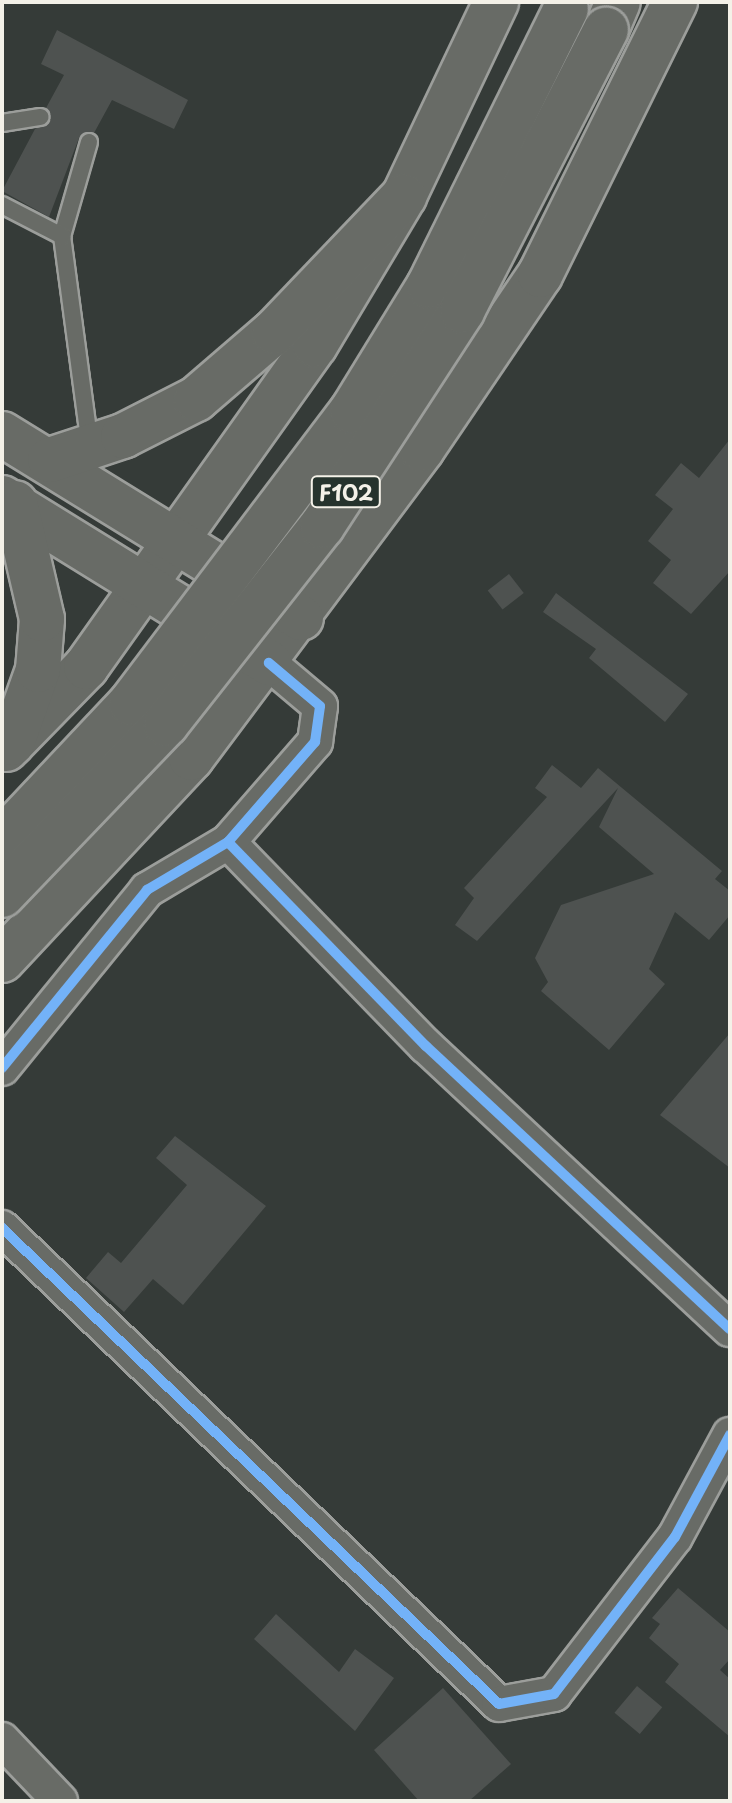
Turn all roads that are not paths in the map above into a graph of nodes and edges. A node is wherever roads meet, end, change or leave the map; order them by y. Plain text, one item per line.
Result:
1 (496, 2) edge
2 (675, 2) edge
3 (568, 6) edge
4 (612, 16) edge
5 (41, 117) dead end
6 (2, 123) edge
7 (89, 142) dead end
8 (404, 196) junction
9 (2, 205) edge
10 (62, 236) junction
11 (2, 434) edge
12 (70, 453) junction
13 (8, 500) edge
14 (179, 539) junction
15 (148, 584) junction
16 (301, 618) junction
17 (269, 663) junction
18 (7, 748) edge
19 (2, 840) edge
20 (228, 842) junction
21 (2, 895) edge
22 (2, 960) edge
23 (2, 1068) edge
24 (2, 1228) edge
25 (730, 1329) edge
26 (730, 1435) edge
27 (2, 1740) edge
28 (60, 1801) edge

1 - 8 main road
2 - 16 main road
3 - 19 main road, F102, bridge
4 - 21 main road, F102, bridge
5 - 6 lane
7 - 10 lane
8 - 12 main road
8 - 14 main road
9 - 10 lane
10 - 12 lane
11 - 12 main road
12 - 14 main road
13 - 15 main road
13 - 18 main road
14 - 15 main road
14 - 16 main road
15 - 17 main road
15 - 18 main road
16 - 17 main road
17 - 20 street
17 - 22 main road
20 - 23 street
20 - 25 street
24 - 26 street
27 - 28 street

